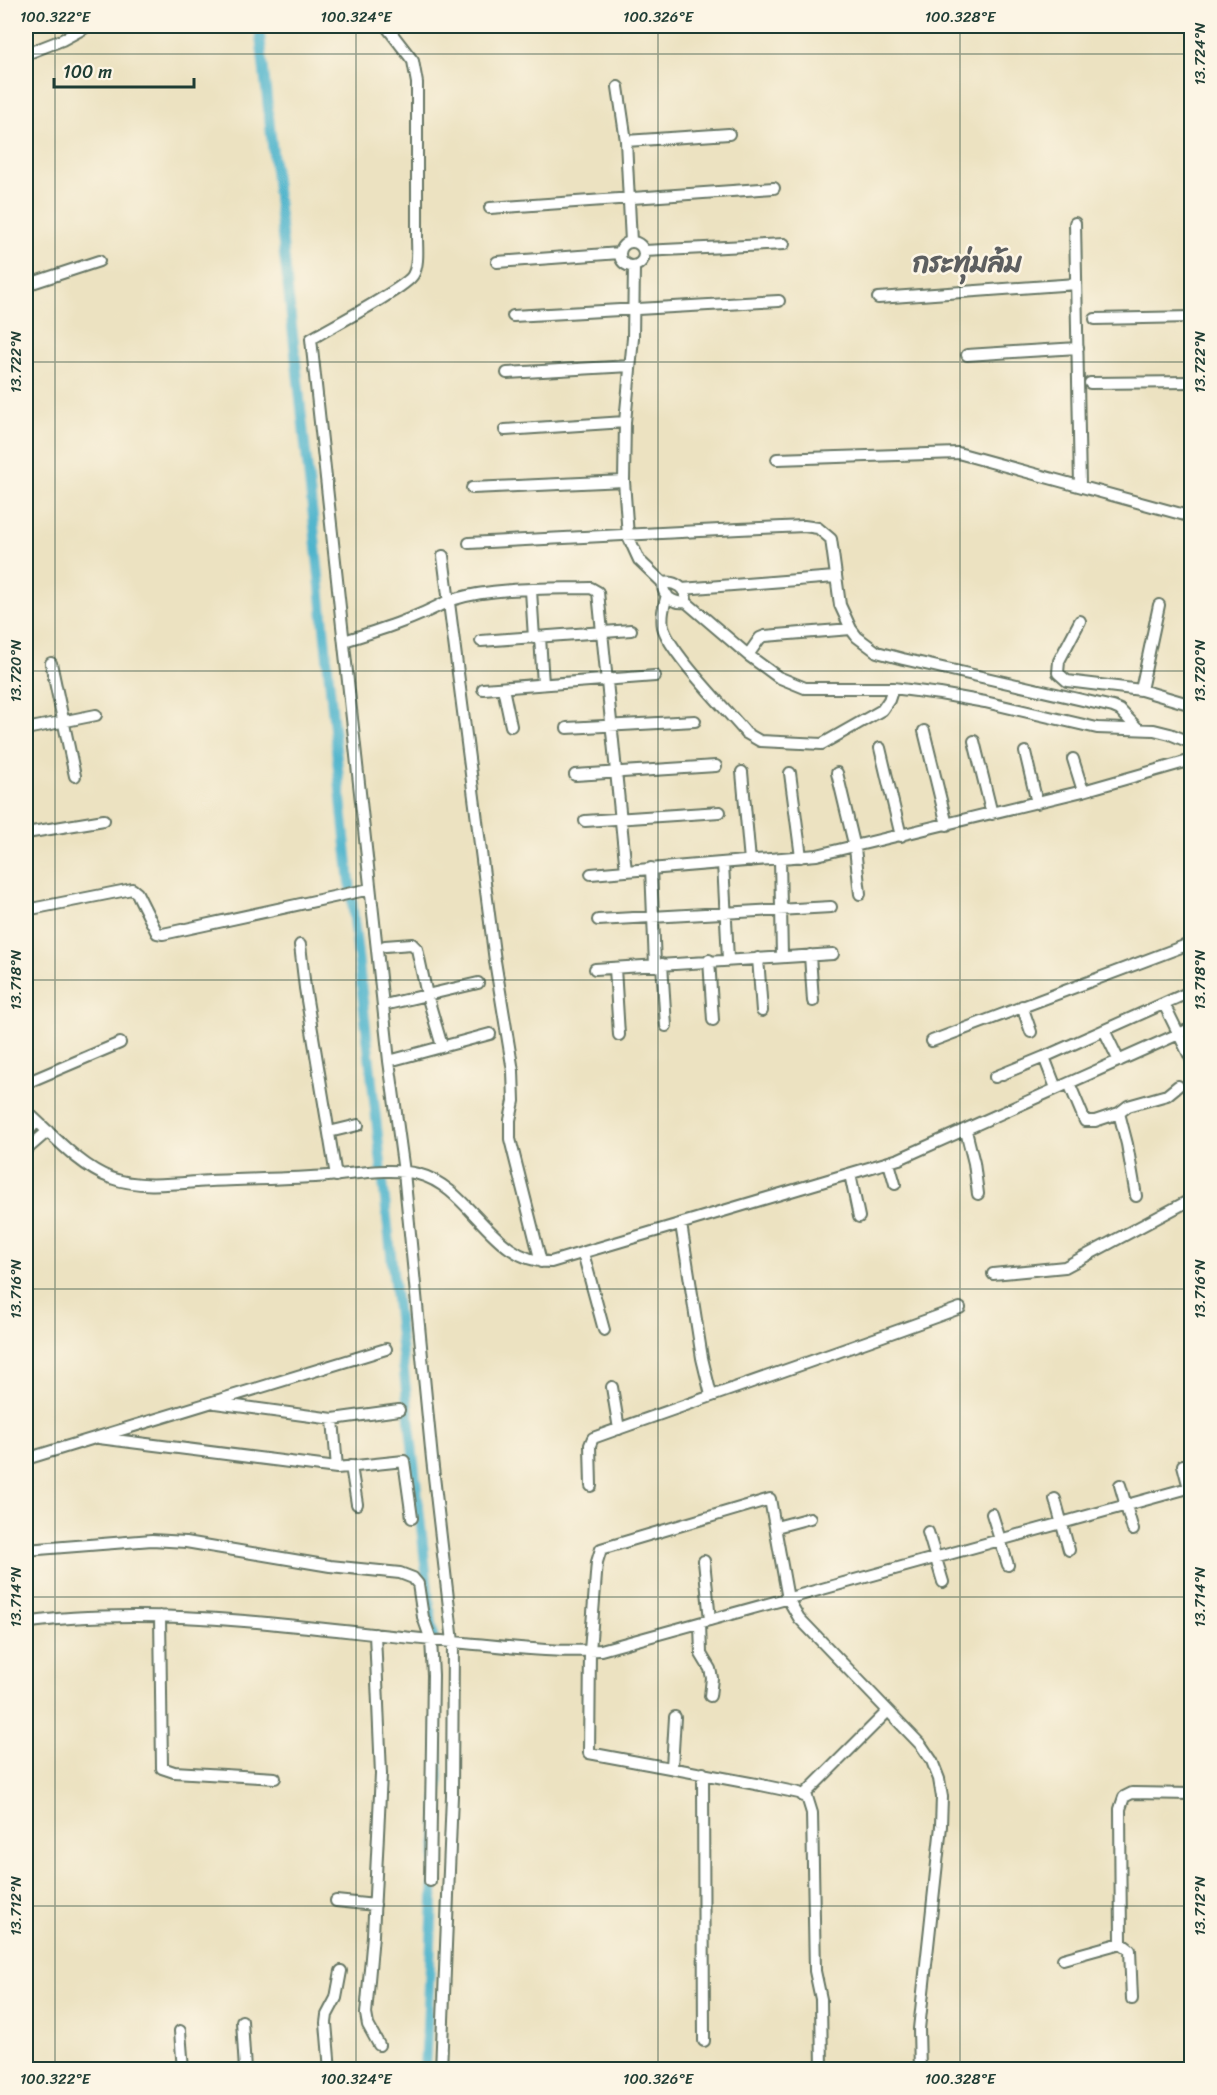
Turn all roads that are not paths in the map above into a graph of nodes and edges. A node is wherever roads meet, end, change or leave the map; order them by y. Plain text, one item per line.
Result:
1 (88, 26) edge
2 (386, 26) edge
3 (26, 54) edge
4 (618, 87) dead end
5 (729, 134) dead end
6 (626, 141) junction
7 (774, 188) dead end
8 (629, 200) junction
9 (489, 208) dead end
10 (1075, 223) dead end
11 (631, 242) junction
12 (784, 244) dead end
13 (644, 252) junction
14 (620, 254) junction
15 (99, 261) dead end
16 (497, 262) dead end
17 (633, 266) junction
18 (1076, 284) junction
19 (26, 285) edge
20 (878, 298) dead end
21 (779, 301) dead end
22 (634, 309) junction
23 (513, 316) dead end
24 (1191, 317) edge
25 (1095, 319) dead end
26 (1078, 348) junction
27 (966, 355) dead end
28 (630, 366) junction
29 (507, 373) dead end
30 (1191, 382) edge
31 (1090, 384) dead end
32 (625, 422) junction
33 (505, 429) dead end
34 (777, 459) dead end
35 (624, 481) junction
36 (1080, 486) junction
37 (472, 488) dead end
38 (1191, 517) edge
39 (628, 536) junction
40 (469, 543) dead end
41 (443, 556) dead end
42 (836, 577) junction
43 (663, 583) junction
44 (682, 589) junction
45 (531, 590) junction
46 (667, 595) junction
47 (452, 601) junction
48 (686, 602) junction
49 (1159, 605) dead end
50 (1080, 621) dead end
51 (851, 629) junction
52 (631, 630) dead end
53 (602, 633) junction
54 (537, 638) junction
55 (344, 641) junction
56 (481, 641) dead end
57 (748, 655) junction
58 (51, 663) dead end
59 (655, 676) dead end
60 (605, 680) junction
61 (543, 684) junction
62 (503, 688) junction
63 (893, 688) junction
64 (483, 689) dead end
65 (1141, 690) junction
66 (1191, 705) edge
67 (96, 715) dead end
68 (695, 721) dead end
69 (63, 722) junction
70 (611, 725) junction
71 (511, 726) dead end
72 (567, 728) dead end
73 (26, 729) edge
74 (1138, 729) junction
75 (924, 731) dead end
76 (974, 741) dead end
77 (1191, 742) edge
78 (880, 748) dead end
79 (1025, 752) dead end
80 (1073, 759) dead end
81 (1191, 760) edge
82 (716, 766) dead end
83 (616, 772) junction
84 (742, 772) dead end
85 (790, 773) dead end
86 (837, 773) dead end
87 (575, 775) dead end
88 (75, 776) dead end
89 (1083, 791) junction
90 (1037, 802) junction
91 (720, 812) dead end
92 (992, 814) junction
93 (621, 818) junction
94 (104, 820) dead end
95 (585, 821) dead end
96 (947, 825) junction
97 (26, 833) edge
98 (902, 836) junction
99 (855, 848) junction
100 (801, 857) junction
101 (780, 860) junction
102 (750, 861) junction
103 (723, 863) junction
104 (651, 868) junction
105 (626, 871) junction
106 (591, 874) dead end
107 (361, 890) junction
108 (860, 894) dead end
109 (831, 907) dead end
110 (781, 909) junction
111 (26, 910) edge
112 (725, 912) junction
113 (653, 917) junction
114 (598, 920) dead end
115 (1191, 943) edge
116 (300, 945) dead end
117 (385, 946) dead end
118 (833, 954) dead end
119 (810, 955) junction
120 (782, 956) junction
121 (758, 958) junction
122 (728, 959) junction
123 (709, 960) junction
124 (659, 964) junction
125 (615, 968) junction
126 (595, 969) dead end
127 (478, 983) dead end
128 (1191, 990) edge
129 (427, 995) junction
130 (813, 1001) dead end
131 (1164, 1004) junction
132 (384, 1005) junction
133 (1022, 1006) junction
134 (762, 1011) dead end
135 (713, 1020) dead end
136 (666, 1026) dead end
137 (1191, 1028) edge
138 (1104, 1030) junction
139 (1031, 1032) dead end
140 (490, 1034) dead end
141 (1178, 1034) junction
142 (619, 1035) dead end
143 (932, 1041) dead end
144 (120, 1043) dead end
145 (442, 1046) junction
146 (1044, 1057) junction
147 (389, 1060) junction
148 (1119, 1061) junction
149 (1191, 1061) edge
150 (995, 1077) dead end
151 (26, 1083) edge
152 (1069, 1083) junction
153 (1178, 1086) dead end
154 (1056, 1088) junction
155 (26, 1111) edge
156 (1119, 1113) junction
157 (37, 1122) junction
158 (358, 1125) dead end
159 (48, 1131) junction
160 (966, 1131) junction
161 (329, 1132) junction
162 (26, 1134) edge
163 (26, 1150) edge
164 (889, 1163) junction
165 (393, 1172) junction
166 (850, 1174) junction
167 (336, 1176) junction
168 (895, 1184) dead end
169 (978, 1194) dead end
170 (1136, 1196) dead end
171 (1191, 1200) edge
172 (859, 1217) dead end
173 (681, 1224) junction
174 (583, 1253) junction
175 (541, 1262) junction
176 (993, 1274) dead end
177 (960, 1308) dead end
178 (604, 1330) dead end
179 (386, 1349) dead end
180 (612, 1387) dead end
181 (711, 1395) junction
182 (211, 1402) junction
183 (399, 1410) dead end
184 (333, 1419) junction
185 (619, 1429) junction
186 (96, 1438) junction
187 (26, 1459) edge
188 (1183, 1465) dead end
189 (351, 1466) junction
190 (337, 1468) junction
191 (1120, 1485) dead end
192 (591, 1486) dead end
193 (1190, 1488) edge
194 (1055, 1499) dead end
195 (357, 1504) dead end
196 (1126, 1506) junction
197 (992, 1514) dead end
198 (412, 1518) dead end
199 (810, 1518) dead end
200 (1062, 1523) junction
201 (776, 1527) junction
202 (1133, 1530) dead end
203 (928, 1533) dead end
204 (1000, 1540) junction
205 (26, 1550) edge
206 (1069, 1550) dead end
207 (936, 1559) junction
208 (704, 1561) dead end
209 (1008, 1565) dead end
210 (943, 1582) dead end
211 (788, 1599) junction
212 (160, 1616) junction
213 (705, 1622) junction
214 (26, 1623) edge
215 (375, 1634) junction
216 (432, 1640) junction
217 (450, 1642) junction
218 (590, 1651) junction
219 (710, 1696) dead end
220 (888, 1712) junction
221 (675, 1717) dead end
222 (672, 1767) junction
223 (703, 1773) junction
224 (275, 1778) dead end
225 (1191, 1794) edge
226 (804, 1796) junction
227 (430, 1881) dead end
228 (336, 1902) dead end
229 (375, 1905) junction
230 (1121, 1944) junction
231 (1063, 1959) dead end
232 (341, 1971) dead end
233 (1132, 1999) dead end
234 (242, 2020) dead end
235 (180, 2031) dead end
236 (704, 2041) dead end
237 (379, 2045) dead end
238 (183, 2070) edge
239 (245, 2070) edge
240 (330, 2070) edge
241 (441, 2070) edge
242 (822, 2070) edge
243 (920, 2070) edge

1 - 3 street
2 - 55 street
4 - 6 street
5 - 6 street
6 - 8 street
7 - 8 street
8 - 9 street
8 - 11 street
10 - 18 street
11 - 13 street
11 - 14 street
12 - 13 street
13 - 17 street
14 - 16 street
14 - 17 street
15 - 19 street
17 - 22 street
18 - 20 street
18 - 26 street
21 - 22 street
22 - 23 street
22 - 28 street
24 - 25 street
26 - 27 street
26 - 36 street
28 - 29 street
28 - 32 street
30 - 31 street
32 - 33 street
32 - 35 street
34 - 36 street
35 - 37 street
35 - 39 street
36 - 38 street
39 - 40 street
39 - 42 street
39 - 43 street
41 - 47 street
42 - 44 street
42 - 51 street
43 - 44 street
43 - 46 street
44 - 48 street
45 - 47 street
45 - 53 street
45 - 54 street
46 - 48 street
46 - 63 street
47 - 55 street
47 - 175 street
48 - 57 street
49 - 65 street
50 - 65 street
51 - 57 street
51 - 74 street
52 - 53 street
53 - 54 street
53 - 60 street
54 - 56 street
54 - 61 street
55 - 107 street
57 - 63 street
58 - 69 street
59 - 60 street
60 - 61 street
60 - 70 street
61 - 62 street
62 - 64 street
62 - 71 street
63 - 74 street
65 - 66 street
67 - 69 street
68 - 70 street
69 - 73 street
69 - 88 street
70 - 72 street
70 - 83 street
74 - 77 street
75 - 96 street
76 - 92 street
78 - 98 street
79 - 90 street
80 - 89 street
81 - 89 street
82 - 83 street
83 - 87 street
83 - 93 street
84 - 102 street
85 - 100 street
86 - 99 street
89 - 90 street
90 - 92 street
91 - 93 street
92 - 96 street
93 - 95 street
93 - 105 street
94 - 97 street
96 - 98 street
98 - 99 street
99 - 100 street
99 - 108 street
100 - 101 street
101 - 102 street
101 - 110 street
102 - 103 street
103 - 104 street
103 - 112 street
104 - 105 street
104 - 113 street
105 - 106 street
107 - 111 street
107 - 132 street
109 - 110 street
110 - 112 street
110 - 120 street
112 - 113 street
112 - 122 street
113 - 114 street
113 - 124 street
115 - 133 street
116 - 161 street
117 - 129 street
118 - 119 street
119 - 120 street
119 - 130 street
120 - 121 street
121 - 122 street
121 - 134 street
122 - 123 street
123 - 124 street
123 - 135 street
124 - 125 street
124 - 136 street
125 - 126 street
125 - 142 street
127 - 129 street
128 - 131 street
129 - 132 street
129 - 145 street
131 - 138 street
131 - 141 street
132 - 147 street
133 - 139 street
133 - 143 street
137 - 141 street
138 - 146 street
138 - 148 street
140 - 145 street
141 - 148 street
141 - 149 street
144 - 151 street
145 - 147 street
146 - 150 street
146 - 154 street
147 - 165 street
148 - 152 street
152 - 154 street
152 - 156 street
153 - 156 street
154 - 160 street
155 - 157 street
156 - 170 street
157 - 159 street
157 - 162 street
158 - 161 street
159 - 163 street
159 - 167 street
160 - 164 street
160 - 169 street
161 - 167 street
164 - 166 street
164 - 168 street
165 - 167 street
165 - 175 street
165 - 217 street
166 - 172 street
166 - 173 street
171 - 176 street
173 - 174 street
173 - 181 street
174 - 175 street
174 - 178 street
177 - 181 street
179 - 182 street
180 - 185 street
181 - 185 street
182 - 184 street
182 - 186 street
183 - 184 street
184 - 190 street
185 - 192 street
186 - 187 street
186 - 190 street
188 - 193 street
189 - 190 street
189 - 195 street
189 - 198 street
191 - 196 street
193 - 196 street
194 - 200 street
196 - 200 street
196 - 202 street
197 - 204 street
199 - 201 street
200 - 204 street
200 - 206 street
201 - 211 street
201 - 218 street
203 - 207 street
204 - 207 street
204 - 209 street
205 - 216 street
207 - 210 street
207 - 211 street
208 - 213 street
211 - 213 street
211 - 220 street
212 - 214 street
212 - 215 street
212 - 224 street
213 - 218 street
213 - 219 street
215 - 216 street
215 - 229 street
216 - 217 street
216 - 227 street
217 - 218 street
217 - 241 street
218 - 222 street
220 - 226 street
220 - 243 street
221 - 222 street
222 - 223 street
223 - 226 street
223 - 236 street
225 - 230 street
226 - 242 street
228 - 229 street
229 - 237 street
230 - 231 street
230 - 233 street
232 - 240 street
234 - 239 street
235 - 238 street

